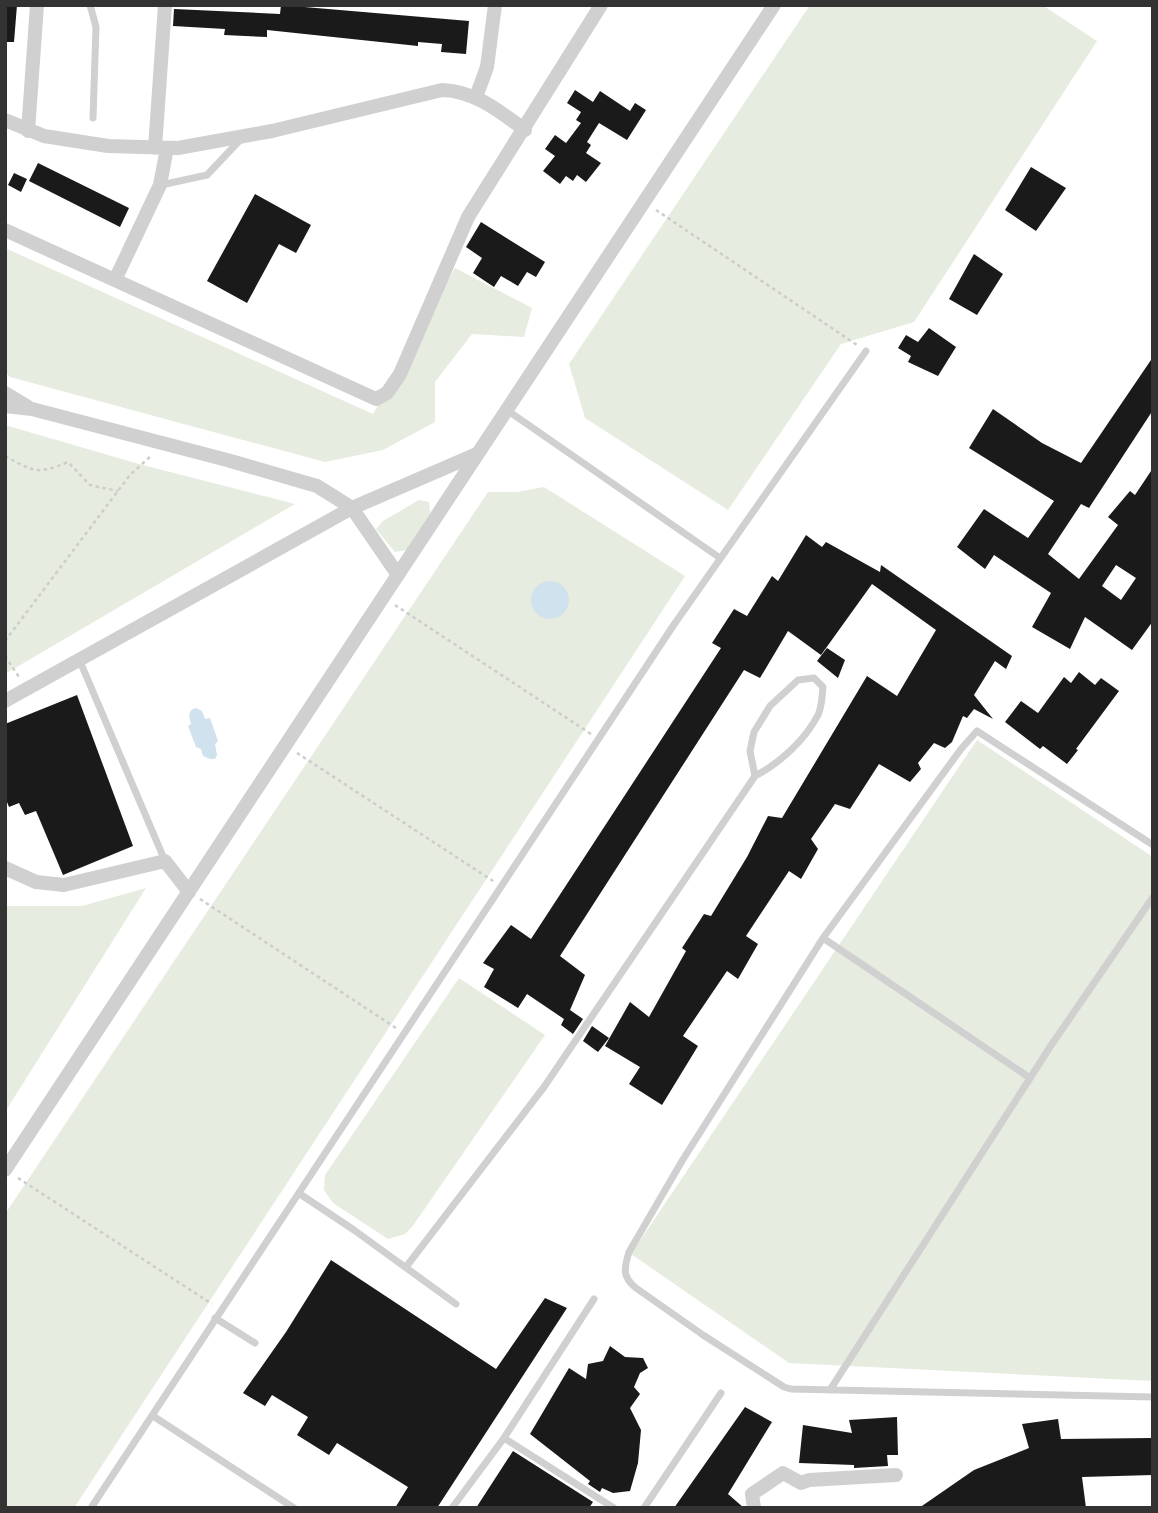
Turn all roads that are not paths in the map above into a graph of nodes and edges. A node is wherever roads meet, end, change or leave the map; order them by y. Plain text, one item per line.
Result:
1 (37, 5) edge
2 (90, 5) edge
3 (165, 5) edge
4 (495, 5) edge
5 (601, 5) edge
6 (774, 5) edge
7 (476, 97) junction
8 (93, 118) dead end
9 (5, 120) edge
10 (525, 130) junction
11 (28, 131) junction
12 (243, 137) junction
13 (161, 148) junction
14 (160, 185) junction
15 (5, 230) edge
16 (115, 280) junction
17 (866, 351) road end
18 (5, 393) edge
19 (5, 406) edge
20 (32, 409) junction
21 (507, 410) junction
22 (478, 453) junction
23 (352, 509) junction
24 (720, 558) junction
25 (398, 575) junction
26 (79, 659) junction
27 (5, 701) edge
28 (755, 776) junction
29 (1153, 845) edge
30 (165, 862) junction
31 (5, 868) edge
32 (189, 892) junction
33 (1153, 897) edge
34 (823, 938) junction
35 (1030, 1078) junction
36 (10, 1173) edge
37 (300, 1194) junction
38 (406, 1267) junction
39 (594, 1299) dead end
40 (456, 1304) dead end
41 (215, 1318) junction
42 (255, 1343) dead end
43 (830, 1390) junction
44 (721, 1393) dead end
45 (1153, 1397) edge
46 (153, 1416) junction
47 (503, 1438) junction
48 (896, 1475) dead end
49 (91, 1508) edge
50 (294, 1508) edge
51 (452, 1508) edge
52 (614, 1508) edge
53 (644, 1508) edge
54 (754, 1508) edge

1 - 11 street
2 - 8 lane
3 - 13 street
4 - 7 street
5 - 10 street
6 - 21 street
7 - 10 street
7 - 12 street
9 - 11 street
10 - 16 street
11 - 13 street
12 - 13 street
12 - 14 lane
13 - 14 street
14 - 16 street
15 - 16 street
17 - 24 lane
18 - 20 street
19 - 20 street
20 - 23 street
21 - 22 street
21 - 24 lane
22 - 23 street
22 - 25 street
23 - 25 street
23 - 26 street
24 - 37 lane
25 - 32 street
26 - 27 street
26 - 30 lane
28 - 28 lane
28 - 38 lane
29 - 34 lane
30 - 31 street
30 - 32 street
32 - 36 street
33 - 35 lane
34 - 35 lane
34 - 43 lane
35 - 43 lane
37 - 38 lane
37 - 41 lane
38 - 40 lane
39 - 47 lane
41 - 42 lane
41 - 46 lane
43 - 45 lane
44 - 53 lane
46 - 49 lane
46 - 50 lane
47 - 51 lane
47 - 52 lane
48 - 54 street

